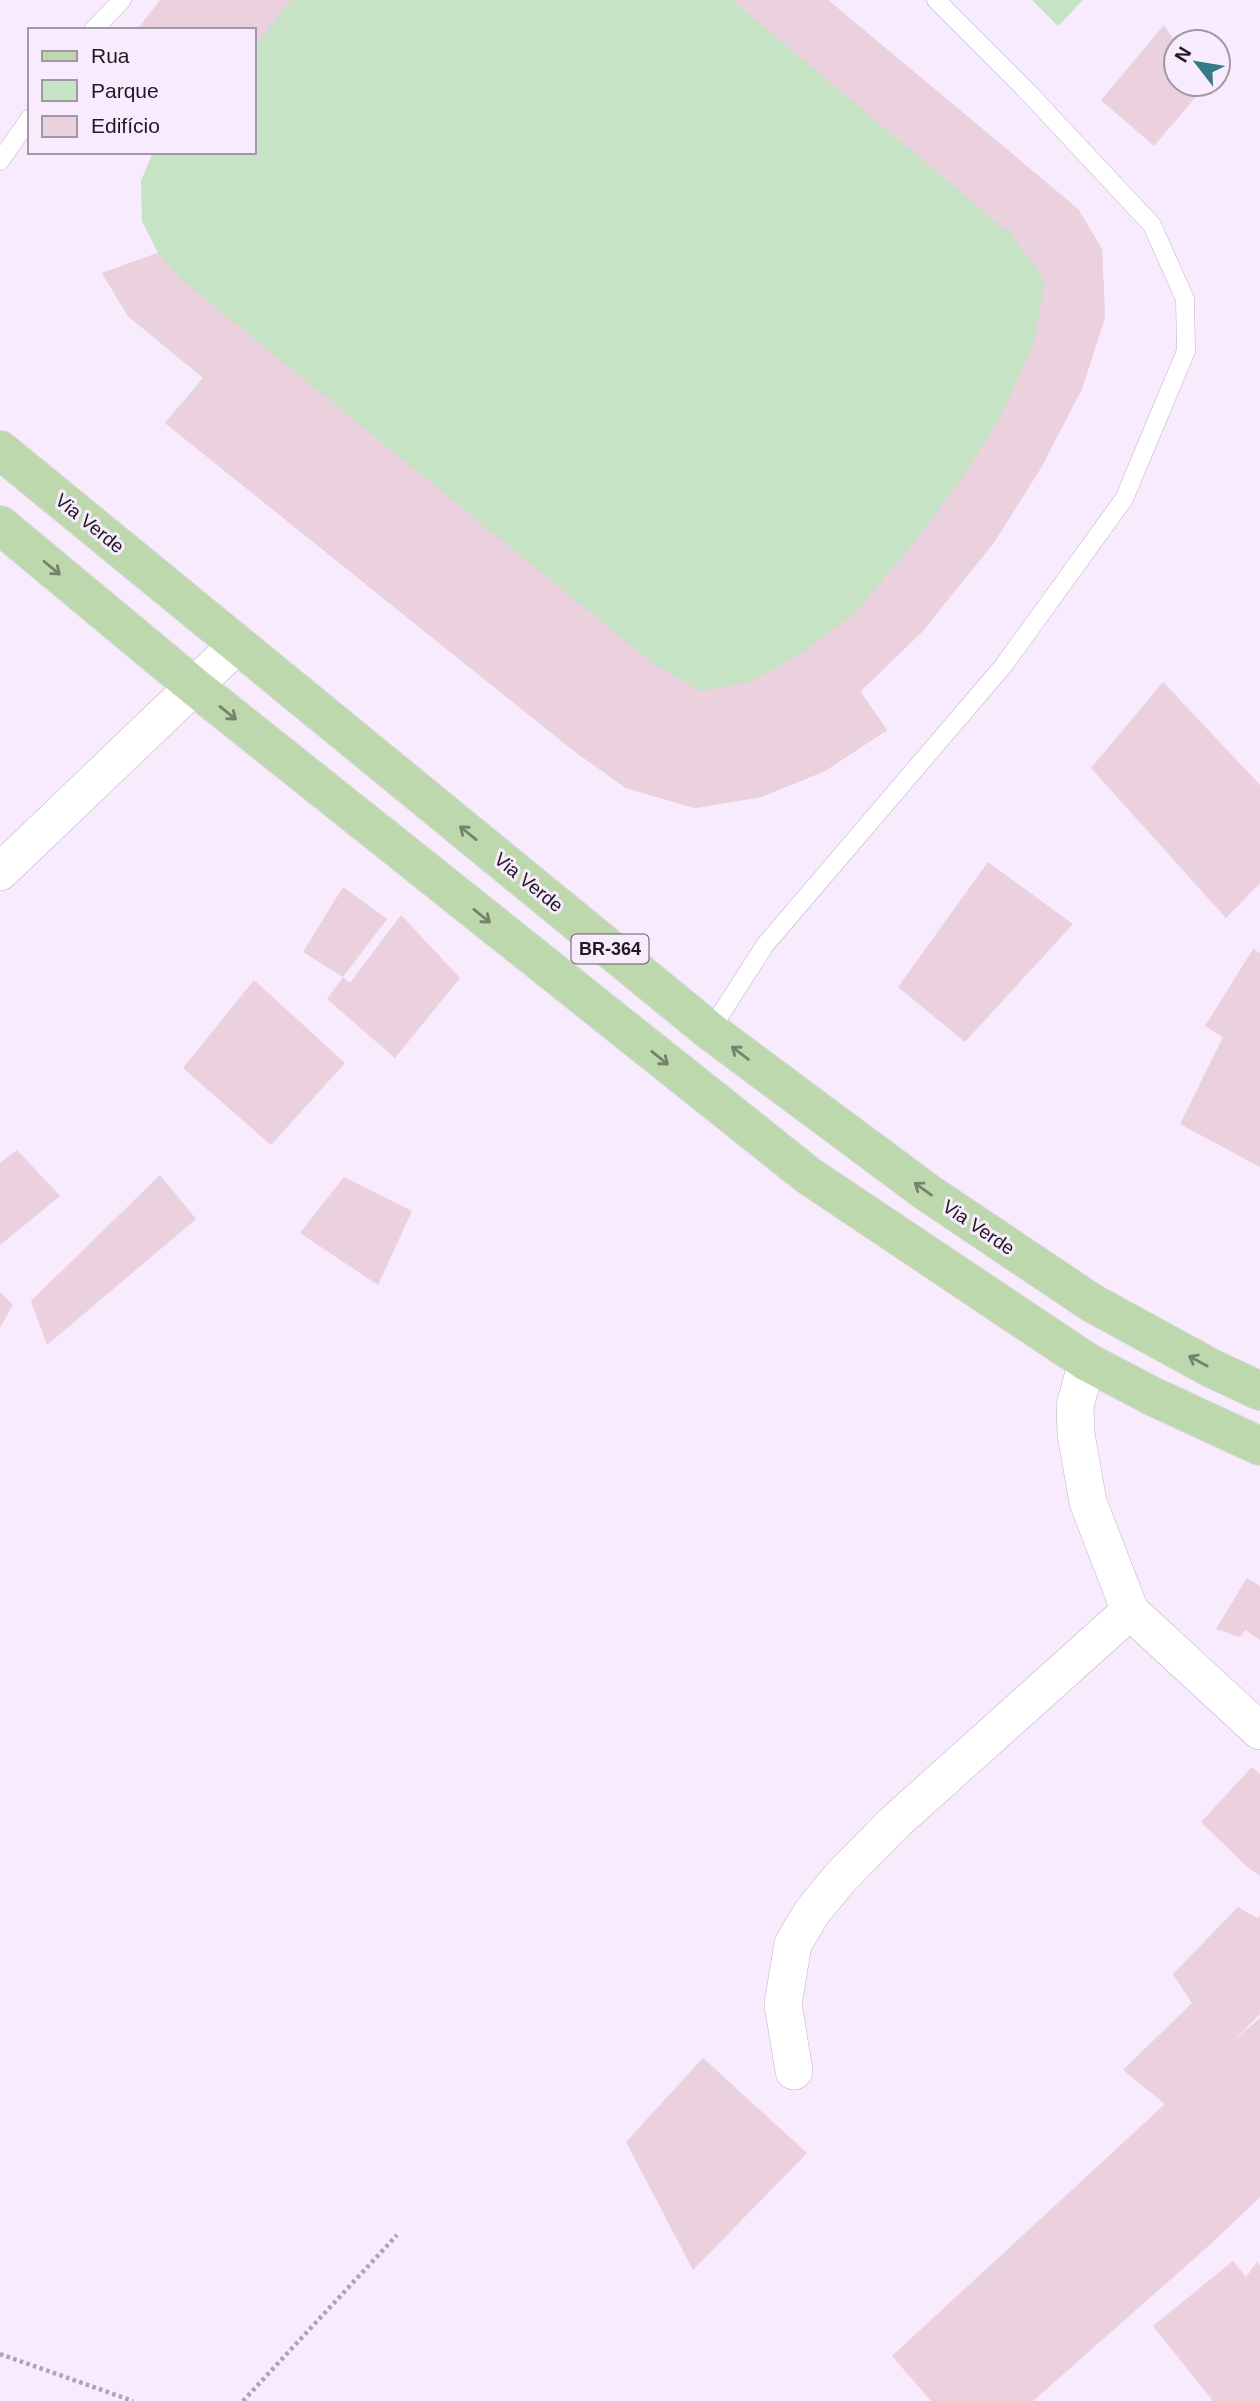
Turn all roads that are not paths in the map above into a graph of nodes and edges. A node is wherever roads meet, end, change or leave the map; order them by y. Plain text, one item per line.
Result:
1 (122, 0) edge
2 (936, 0) edge
3 (95, 28) edge
4 (28, 121) edge
5 (0, 161) edge
6 (0, 450) edge
7 (0, 525) edge
8 (238, 645) junction
9 (195, 687) junction
10 (0, 872) edge
11 (710, 1031) junction
12 (1087, 1362) junction
13 (1260, 1391) edge
14 (1260, 1446) edge
15 (1130, 1611) junction
16 (1260, 1731) edge
17 (793, 2071) dead end

1 - 3 lane
2 - 11 lane
4 - 5 lane
6 - 8 main road, Via Verde / BR-364
7 -> 9 main road, BR-364
8 - 9 street
11 -> 8 main road, Via Verde / BR-364
9 - 10 street
9 -> 12 main road, BR-364
13 -> 11 main road, Via Verde / BR-364
12 - 14 main road, BR-364
12 - 15 street
15 - 16 street
15 - 17 street

